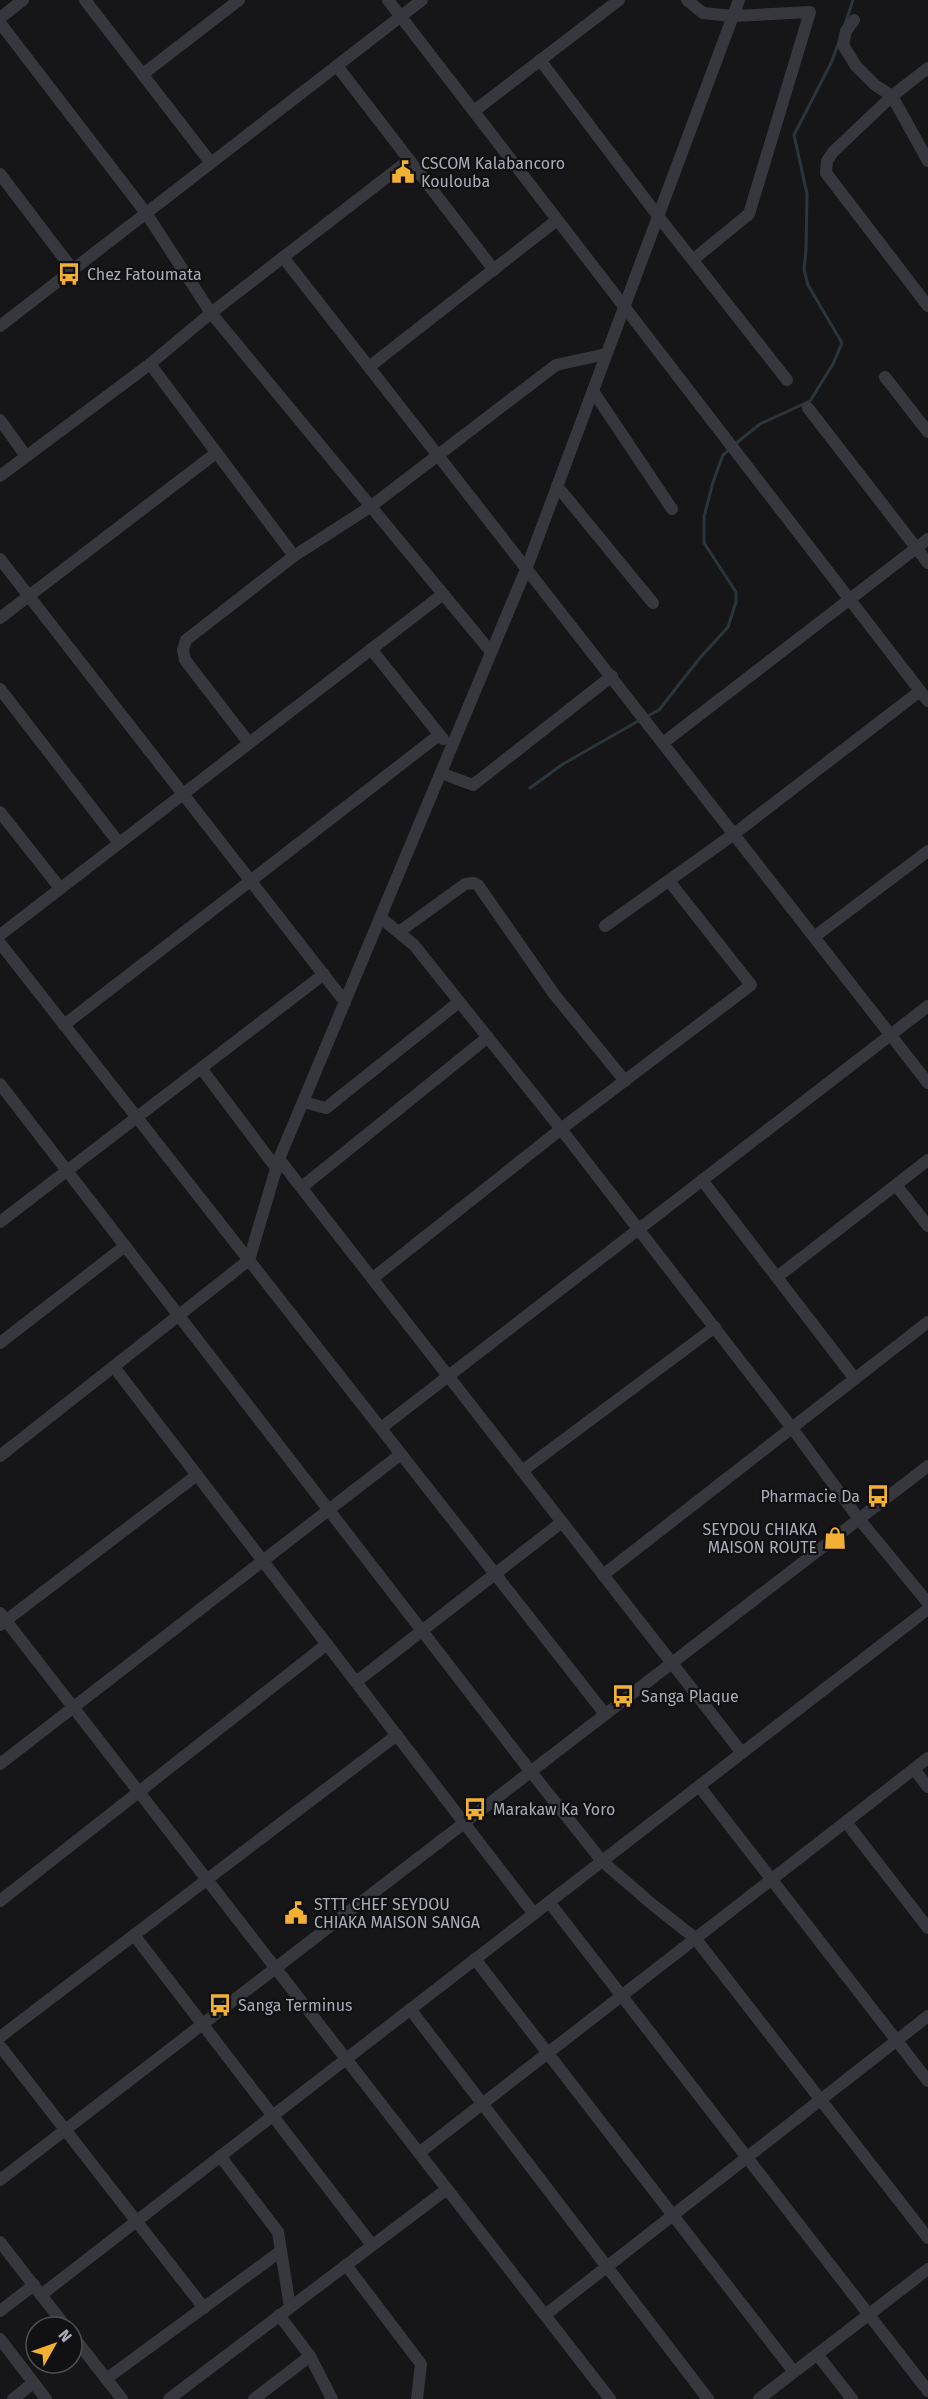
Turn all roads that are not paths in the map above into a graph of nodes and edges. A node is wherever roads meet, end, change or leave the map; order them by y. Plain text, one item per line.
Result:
1 (23, 0) edge
2 (85, 0) edge
3 (239, 0) edge
4 (388, 0) edge
5 (423, 0) edge
6 (619, 0) edge
7 (687, 0) edge
8 (739, 0) edge
9 (733, 16) junction
10 (400, 17) junction
11 (0, 18) edge
12 (854, 20) dead end
13 (0, 23) edge
14 (540, 60) junction
15 (337, 66) junction
16 (928, 68) edge
17 (143, 74) junction
18 (892, 96) junction
19 (474, 111) junction
20 (409, 160) junction
21 (928, 161) edge
22 (211, 163) junction
23 (0, 174) edge
24 (146, 213) junction
25 (658, 216) junction
26 (557, 220) junction
27 (283, 257) junction
28 (694, 259) junction
29 (73, 270) junction
30 (494, 270) junction
31 (928, 306) edge
32 (624, 308) junction
33 (211, 313) junction
34 (0, 326) edge
35 (606, 354) junction
36 (150, 364) junction
37 (369, 367) junction
38 (885, 377) dead end
39 (787, 380) dead end
40 (593, 391) junction
41 (808, 408) dead end
42 (0, 420) edge
43 (928, 432) edge
44 (216, 453) junction
45 (438, 455) junction
46 (26, 456) junction
47 (0, 476) edge
48 (557, 486) junction
49 (370, 507) junction
50 (672, 509) dead end
51 (928, 539) edge
52 (916, 548) junction
53 (294, 556) junction
54 (0, 558) edge
55 (928, 563) edge
56 (527, 567) junction
57 (443, 594) junction
58 (29, 596) junction
59 (850, 599) junction
60 (653, 603) dead end
61 (0, 618) edge
62 (370, 649) junction
63 (491, 652) junction
64 (612, 676) junction
65 (0, 689) edge
66 (924, 696) edge
67 (439, 735) junction
68 (249, 743) junction
69 (663, 743) junction
70 (452, 748) junction
71 (441, 773) junction
72 (183, 794) junction
73 (0, 812) edge
74 (734, 834) junction
75 (119, 843) junction
76 (928, 851) edge
77 (250, 879) junction
78 (669, 881) junction
79 (60, 888) junction
80 (381, 918) junction
81 (605, 926) dead end
82 (399, 932) junction
83 (0, 935) edge
84 (814, 937) junction
85 (0, 943) edge
86 (324, 974) junction
87 (345, 1002) junction
88 (459, 1002) junction
89 (928, 1006) edge
90 (64, 1025) junction
91 (890, 1035) junction
92 (488, 1037) junction
93 (201, 1068) junction
94 (625, 1081) junction
95 (928, 1083) edge
96 (0, 1084) edge
97 (303, 1102) junction
98 (137, 1117) junction
99 (561, 1129) junction
100 (928, 1160) edge
101 (278, 1164) junction
102 (67, 1170) junction
103 (702, 1180) junction
104 (896, 1185) junction
105 (302, 1187) junction
106 (0, 1222) edge
107 (928, 1226) edge
108 (638, 1230) junction
109 (125, 1246) junction
110 (249, 1260) junction
111 (777, 1277) junction
112 (373, 1278) junction
113 (179, 1316) junction
114 (928, 1322) edge
115 (715, 1327) junction
116 (0, 1343) edge
117 (114, 1367) junction
118 (449, 1376) junction
119 (855, 1379) junction
120 (381, 1428) junction
121 (792, 1428) junction
122 (401, 1454) junction
123 (0, 1456) edge
124 (928, 1466) edge
125 (522, 1471) junction
126 (197, 1475) junction
127 (329, 1510) junction
128 (859, 1519) junction
129 (562, 1522) junction
130 (263, 1561) junction
131 (495, 1574) junction
132 (603, 1575) junction
133 (928, 1603) edge
134 (928, 1609) edge
135 (2, 1619) edge
136 (422, 1631) junction
137 (327, 1644) junction
138 (672, 1663) junction
139 (356, 1682) junction
140 (74, 1707) junction
141 (605, 1714) junction
142 (397, 1735) junction
143 (742, 1753) junction
144 (928, 1758) edge
145 (0, 1764) edge
146 (914, 1769) junction
147 (531, 1772) junction
148 (699, 1786) junction
149 (928, 1787) edge
150 (139, 1792) junction
151 (846, 1822) junction
152 (464, 1823) junction
153 (602, 1861) junction
154 (207, 1879) junction
155 (771, 1879) junction
156 (0, 1901) edge
157 (549, 1902) junction
158 (534, 1914) junction
159 (928, 1928) edge
160 (134, 1935) junction
161 (695, 1938) junction
162 (475, 1959) junction
163 (276, 1968) junction
164 (621, 1996) junction
165 (410, 2009) junction
166 (928, 2016) edge
167 (202, 2025) junction
168 (0, 2037) edge
169 (897, 2041) junction
170 (0, 2046) edge
171 (547, 2053) junction
172 (346, 2059) junction
173 (928, 2081) edge
174 (821, 2100) junction
175 (482, 2103) junction
176 (273, 2116) junction
177 (66, 2130) junction
178 (419, 2153) junction
179 (220, 2156) junction
180 (747, 2158) junction
181 (0, 2180) edge
182 (447, 2188) junction
183 (673, 2215) junction
184 (136, 2221) junction
185 (928, 2238) edge
186 (0, 2242) edge
187 (372, 2245) junction
188 (281, 2251) junction
189 (346, 2265) junction
190 (607, 2267) junction
191 (928, 2269) edge
192 (37, 2290) junction
193 (290, 2307) junction
194 (204, 2308) junction
195 (0, 2311) edge
196 (869, 2314) junction
197 (57, 2315) edge
198 (279, 2315) junction
199 (545, 2315) junction
200 (0, 2339) edge
201 (84, 2351) edge
202 (817, 2354) junction
203 (310, 2356) junction
204 (794, 2372) junction
205 (106, 2379) junction
206 (33, 2383) junction
207 (928, 2391) edge
208 (13, 2399) edge
209 (46, 2399) edge
210 (122, 2399) edge
211 (169, 2399) edge
212 (254, 2399) edge
213 (332, 2399) edge
214 (417, 2399) edge
215 (610, 2399) edge
216 (708, 2399) edge
217 (759, 2399) edge
218 (852, 2399) edge

1 - 11 street
2 - 17 street
3 - 17 street
4 - 10 street
5 - 10 street
6 - 14 street
7 - 9 street
8 - 9 street
9 - 25 street
9 - 28 street
10 - 15 street
10 - 19 street
12 - 18 street
13 - 24 street
14 - 19 street
14 - 25 street
15 - 20 street
15 - 22 street
16 - 18 street
17 - 22 street
18 - 21 street
18 - 31 street
19 - 26 street
20 - 27 street
20 - 30 street
22 - 24 street
23 - 29 street
24 - 29 street
24 - 33 street
25 - 28 street
25 - 32 street
26 - 30 street
26 - 32 street
27 - 33 street
27 - 37 street
28 - 39 street
29 - 34 street
30 - 37 street
32 - 35 street
32 - 59 street
33 - 36 street
33 - 49 street
35 - 40 street
35 - 45 street
36 - 44 street
36 - 46 street
37 - 45 street
38 - 43 street
40 - 48 street
40 - 50 street
41 - 52 street
42 - 46 street
44 - 53 street
44 - 58 street
45 - 49 street
45 - 56 street
46 - 47 street
48 - 56 street
48 - 60 street
49 - 53 street
49 - 57 street
51 - 52 street
52 - 55 street
52 - 59 street
53 - 68 street
54 - 58 street
56 - 63 street
56 - 64 street
57 - 62 street
57 - 63 street
58 - 61 street
58 - 72 street
59 - 66 street
59 - 69 street
62 - 67 street
62 - 68 street
63 - 70 street
64 - 69 street
64 - 71 street
65 - 75 street
66 - 74 street
67 - 70 street
67 - 77 street
68 - 72 street
69 - 74 street
70 - 71 street
71 - 80 street
72 - 75 street
72 - 77 street
73 - 79 street
74 - 78 street
74 - 84 street
75 - 79 street
76 - 84 street
77 - 86 street
77 - 90 street
78 - 81 street
78 - 94 street
79 - 83 street
80 - 82 street
80 - 87 street
82 - 88 street
82 - 94 street
84 - 91 street
85 - 90 street
86 - 87 street
86 - 93 street
87 - 97 street
88 - 92 street
88 - 97 street
89 - 91 street
90 - 98 street
91 - 95 street
91 - 103 street
92 - 99 street
92 - 105 street
93 - 98 street
93 - 101 street
94 - 99 street
96 - 102 street
97 - 101 street
98 - 102 street
98 - 110 street
99 - 108 street
99 - 112 street
100 - 104 street
101 - 105 street
101 - 110 street
102 - 106 street
102 - 109 street
103 - 108 street
103 - 111 street
104 - 107 street
104 - 111 street
105 - 112 street
108 - 115 street
108 - 118 street
109 - 113 street
109 - 116 street
110 - 113 street
110 - 120 street
111 - 119 street
112 - 118 street
113 - 117 street
113 - 127 street
114 - 119 street
115 - 121 street
115 - 125 street
117 - 123 street
117 - 126 street
118 - 120 street
118 - 125 street
119 - 121 street
120 - 122 street
121 - 128 street
121 - 132 street
122 - 127 street
122 - 131 street
124 - 128 street
125 - 129 street
126 - 130 street
126 - 135 street
127 - 130 street
127 - 136 street
128 - 133 street
128 - 138 street
129 - 131 street
129 - 132 street
130 - 137 street
130 - 140 street
131 - 136 street
131 - 141 street
132 - 138 street
134 - 143 street
135 - 140 street
136 - 139 street
136 - 147 street
137 - 139 street
137 - 150 street
138 - 141 street
138 - 143 street
139 - 142 street
140 - 145 street
140 - 150 street
141 - 147 street
142 - 152 street
142 - 154 street
143 - 148 street
144 - 146 street
146 - 149 street
146 - 151 street
147 - 152 street
147 - 153 street
148 - 153 street
148 - 155 street
150 - 154 street
150 - 156 street
151 - 155 street
151 - 159 street
152 - 158 street
152 - 163 street
153 - 157 street
153 - 161 street
154 - 160 street
154 - 163 street
155 - 161 street
155 - 169 street
157 - 158 street
157 - 164 street
158 - 162 street
160 - 167 street
160 - 168 street
161 - 164 street
161 - 174 street
162 - 165 street
162 - 171 street
163 - 167 street
163 - 172 street
164 - 171 street
164 - 180 street
165 - 172 street
165 - 175 street
166 - 169 street
167 - 176 street
167 - 177 street
169 - 173 street
169 - 174 street
170 - 177 street
171 - 175 street
171 - 183 street
172 - 176 street
172 - 178 street
174 - 180 street
174 - 185 street
175 - 178 street
175 - 190 street
176 - 179 street
176 - 187 street
177 - 181 street
177 - 184 street
178 - 182 street
179 - 184 street
179 - 188 street
180 - 183 street
180 - 196 street
182 - 187 street
182 - 199 street
183 - 190 street
183 - 204 street
184 - 192 street
184 - 194 street
186 - 192 street
187 - 189 street
188 - 193 street
188 - 194 street
189 - 193 street
189 - 214 street
190 - 199 street
190 - 216 street
191 - 196 street
192 - 195 street
192 - 197 street
193 - 198 street
194 - 205 street
196 - 202 street
196 - 207 street
198 - 203 street
198 - 211 street
199 - 215 street
200 - 206 street
201 - 205 street
202 - 204 street
202 - 218 street
203 - 212 street
203 - 213 street
204 - 217 street
205 - 210 street
206 - 208 street
206 - 209 street

